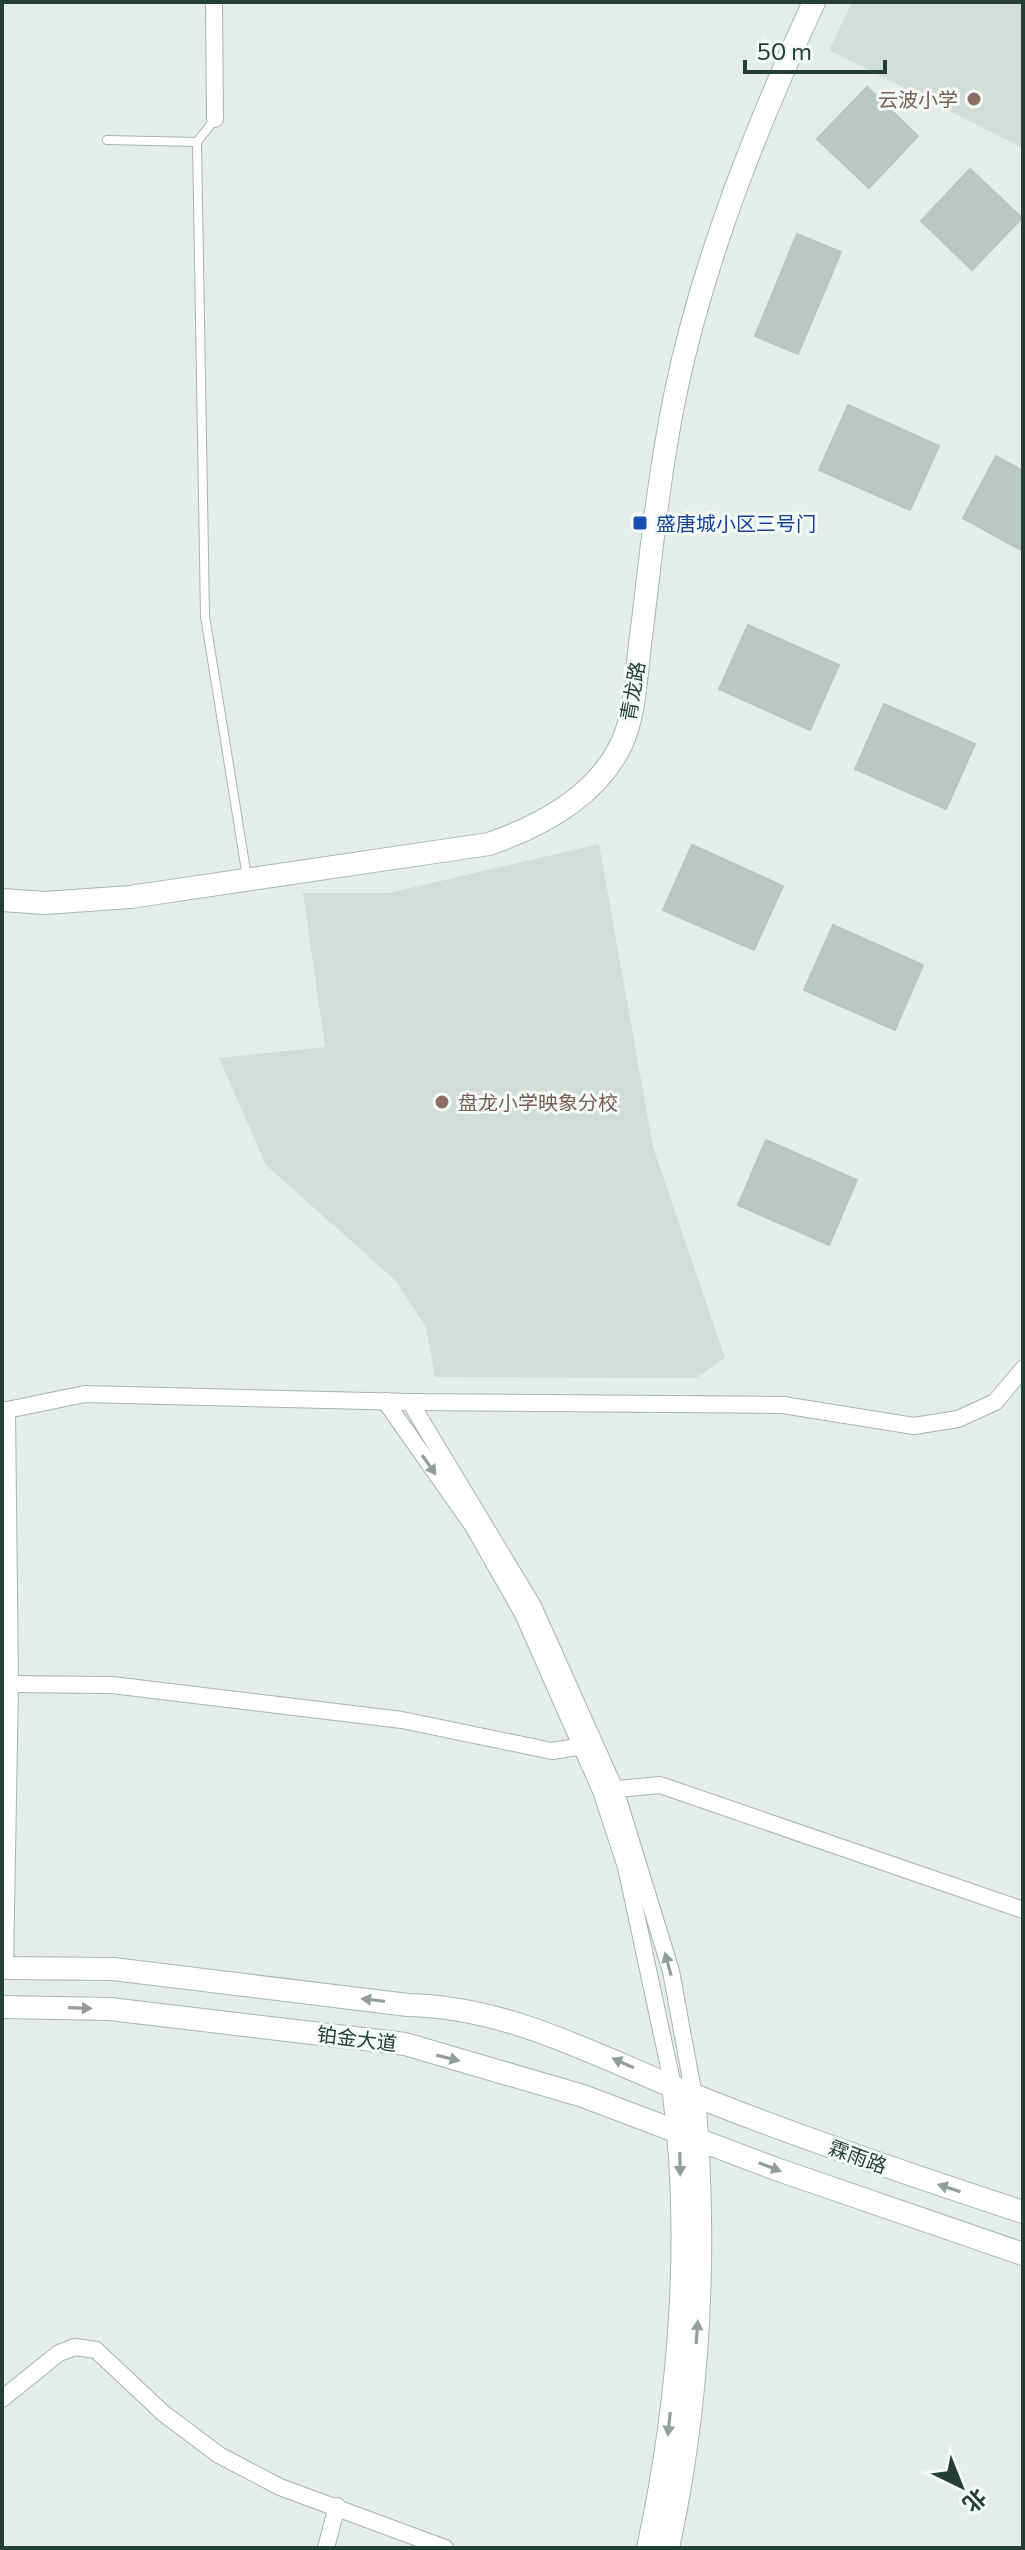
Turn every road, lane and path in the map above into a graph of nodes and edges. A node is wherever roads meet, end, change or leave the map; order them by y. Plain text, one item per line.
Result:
1 (214, 2) edge
2 (814, 2) edge
3 (215, 119) joint
4 (107, 140) dead end
5 (197, 142) junction
6 (248, 881) junction
7 (2, 900) edge
8 (1023, 1369) edge
9 (385, 1401) junction
10 (410, 1402) junction
11 (4, 1410) edge
12 (6, 1684) edge
13 (583, 1746) junction
14 (608, 1790) junction
15 (1023, 1910) edge
16 (3, 1968) edge
17 (2, 2007) edge
18 (684, 2091) junction
19 (688, 2135) junction
20 (1023, 2212) edge
21 (1023, 2254) edge
22 (2, 2399) edge
23 (337, 2506) junction
24 (326, 2548) edge
25 (445, 2548) edge
26 (648, 2548) edge
27 (668, 2548) edge

1 - 3 street
2 - 6 street, 青龙路
3 - 5 lane
4 - 5 lane
5 - 6 lane
6 - 7 street, 青龙路
8 - 10 street
9 - 10 street
9 - 11 street
9 -> 13 street
10 - 14 street
11 - 12 street
12 - 13 street
12 - 16 street
13 - 14 street
14 - 15 street
14 - 18 street
18 -> 16 street, 铂金大道
17 -> 19 street, 铂金大道
18 - 19 street
20 -> 18 street, 霖雨路
19 -> 21 street, 霖雨路
19 -> 26 street
27 -> 19 street
22 - 23 street
23 - 24 street
23 - 25 street

